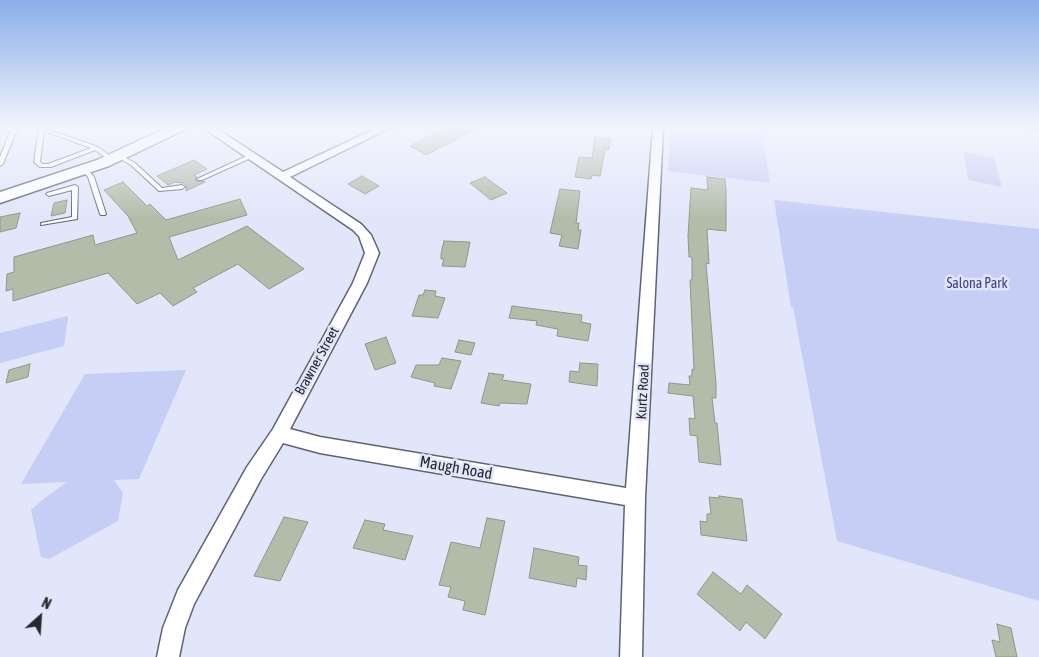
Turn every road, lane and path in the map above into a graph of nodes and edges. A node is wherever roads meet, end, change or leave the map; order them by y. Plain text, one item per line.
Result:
1 (38, 158) edge
2 (71, 158) edge
3 (113, 158) edge
4 (117, 158) edge
5 (247, 158) edge
6 (254, 158) edge
7 (323, 158) edge
8 (656, 158) edge
9 (85, 170) junction
10 (284, 176) junction
11 (200, 179) dead end
12 (63, 184) junction
13 (182, 187) dead end
14 (49, 194) dead end
15 (0, 198) edge
16 (104, 214) dead end
17 (43, 224) dead end
18 (279, 434) junction
19 (634, 498) junction
20 (168, 657) edge
21 (631, 657) edge

1 - 2 lane
3 - 9 main road
4 - 13 lane
5 - 11 lane
6 - 10 street, Brawner Street
7 - 10 street
8 - 19 street, Kurtz Road
9 - 12 main road
9 - 16 lane
10 - 18 street, Brawner Street
12 - 14 lane
12 - 15 main road
12 - 17 lane
18 - 19 street, Maugh Road
18 - 20 street, Brawner Street
19 - 21 street, Kurtz Road

